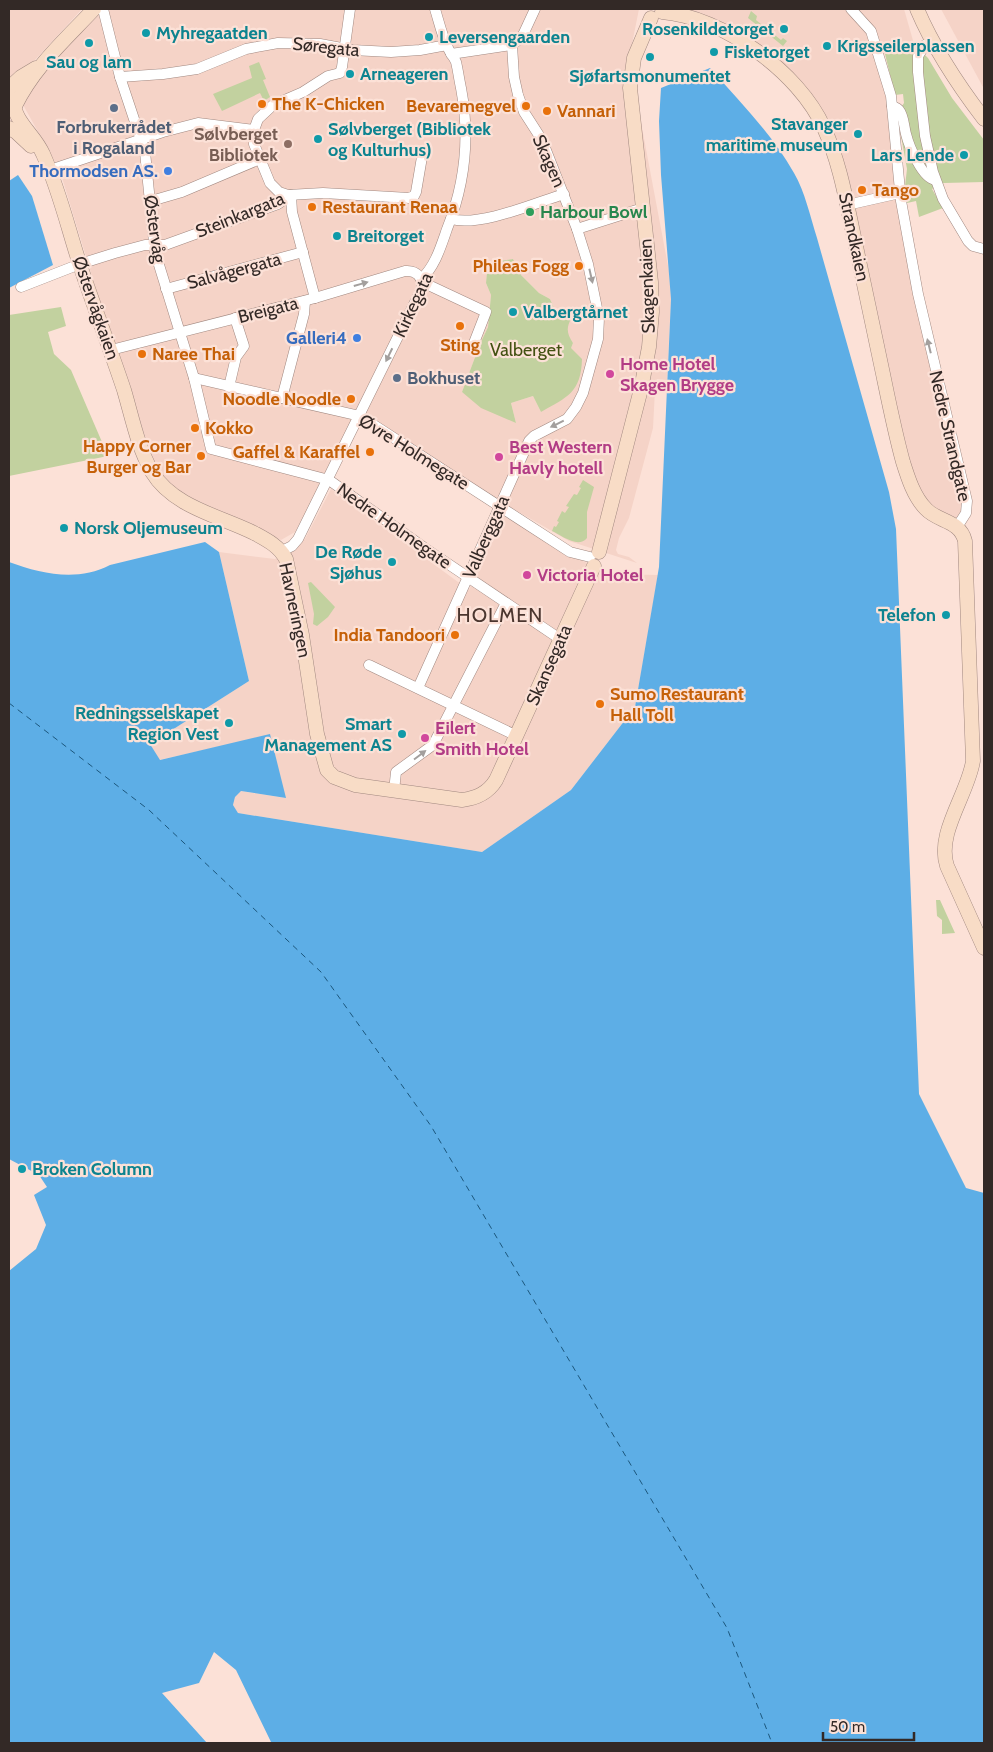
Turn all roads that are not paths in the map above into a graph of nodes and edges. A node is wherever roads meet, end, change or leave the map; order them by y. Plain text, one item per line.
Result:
1 (94, 9) edge
2 (103, 9) edge
3 (350, 9) edge
4 (435, 9) edge
5 (535, 9) edge
6 (851, 9) edge
7 (917, 9) edge
8 (655, 12) edge
9 (512, 45) junction
10 (925, 45) dead end
11 (345, 49) junction
12 (449, 49) junction
13 (39, 66) junction
14 (120, 77) junction
15 (9, 88) edge
16 (892, 106) junction
17 (12, 108) edge
18 (984, 119) edge
19 (9, 128) edge
20 (254, 130) junction
21 (141, 139) junction
22 (422, 157) dead end
23 (260, 159) junction
24 (56, 168) junction
25 (935, 180) junction
26 (900, 193) junction
27 (291, 194) junction
28 (564, 194) junction
29 (151, 201) junction
30 (847, 205) junction
31 (643, 208) junction
32 (451, 219) junction
33 (577, 229) junction
34 (154, 245) junction
35 (984, 249) edge
36 (303, 252) junction
37 (85, 262) junction
38 (421, 281) junction
39 (21, 287) dead end
40 (166, 289) junction
41 (310, 300) junction
42 (235, 318) junction
43 (179, 332) junction
44 (472, 348) dead end
45 (111, 350) junction
46 (194, 378) junction
47 (230, 387) junction
48 (282, 398) junction
49 (360, 416) junction
50 (529, 441) joint
51 (141, 447) joint
52 (211, 449) joint
53 (328, 480) junction
54 (499, 506) junction
55 (957, 528) junction
56 (282, 551) junction
57 (594, 558) junction
58 (468, 577) junction
59 (506, 603) junction
60 (560, 639) junction
61 (369, 664) dead end
62 (418, 688) junction
63 (454, 706) junction
64 (517, 736) junction
65 (342, 781) joint
66 (394, 791) junction
67 (984, 948) edge

1 - 13 street
2 - 14 street, Østervåg
3 - 11 street
4 - 12 street, Kirkegata
5 - 9 street
6 - 16 street, Nedre Strandgate
7 - 18 street
8 - 30 street, Strandkaien
8 - 31 street, Skagenkaien
9 - 12 street, Søregata
9 - 28 street, Skagen
10 - 25 street
11 - 12 street, Søregata
11 - 14 street, Søregata
11 - 20 street
12 - 32 street, Kirkegata
13 - 15 street
13 - 17 street
14 - 21 street, Østervåg
16 - 25 street
16 - 26 street, Nedre Strandgate
17 - 24 street, Østervågkaien
19 - 24 street, Østervågkaien
20 - 21 street
20 - 23 street
21 - 24 street
21 - 29 street, Østervåg
22 - 27 street, Steinkargata
23 - 27 street
23 - 29 street
24 - 37 street, Østervågkaien
25 - 35 street
26 - 30 street
55 -> 26 street, Nedre Strandgate
27 - 34 street, Steinkargata
27 - 36 street
28 - 32 street
28 - 33 street, Skagen
29 - 34 street, Østervåg
30 - 55 street, Strandkaien
31 - 33 street
31 - 57 street, Skagenkaien
32 - 38 street, Kirkegata
33 -> 50 street, Skagen
34 - 37 street, Steinkargata
34 - 40 street, Østervåg
36 - 40 street, Salvågergata
36 - 41 street
37 - 39 street, Steinkargata
37 - 45 street, Østervågkaien
41 -> 38 street, Breigata
38 - 44 street
38 -> 49 street, Kirkegata
40 - 43 street, Østervåg
41 - 42 street, Breigata
41 - 48 street
42 - 43 street, Breigata
42 - 47 street
43 - 45 street, Breigata
43 - 46 street, Østervåg
45 - 51 street, Østervågkaien
46 - 47 street, Øvre Holmegate
46 - 52 street, Østervåg
47 - 48 street, Øvre Holmegate
48 - 49 street, Øvre Holmegate
49 - 53 street, Kirkegata
49 - 54 street, Øvre Holmegate
50 - 54 street, Valberggata
51 - 56 street, Havneringen
52 - 53 street, Nedre Holmegate
53 - 56 street, Kirkegata
53 - 58 street, Nedre Holmegate
54 - 57 street, Øvre Holmegate
54 - 58 street, Valberggata
55 - 67 street, Nedre Strandgate
56 - 65 street, Havneringen
57 - 60 street, Skansegata
58 - 59 street, Nedre Holmegate
58 - 62 street, Valberggata
59 - 60 street, Nedre Holmegate
59 - 63 street
60 - 64 street, Skansegata
61 - 62 street
62 - 63 street
63 - 64 street
66 -> 63 street
64 - 66 street, Skansegata
65 - 66 street, Skansegata

